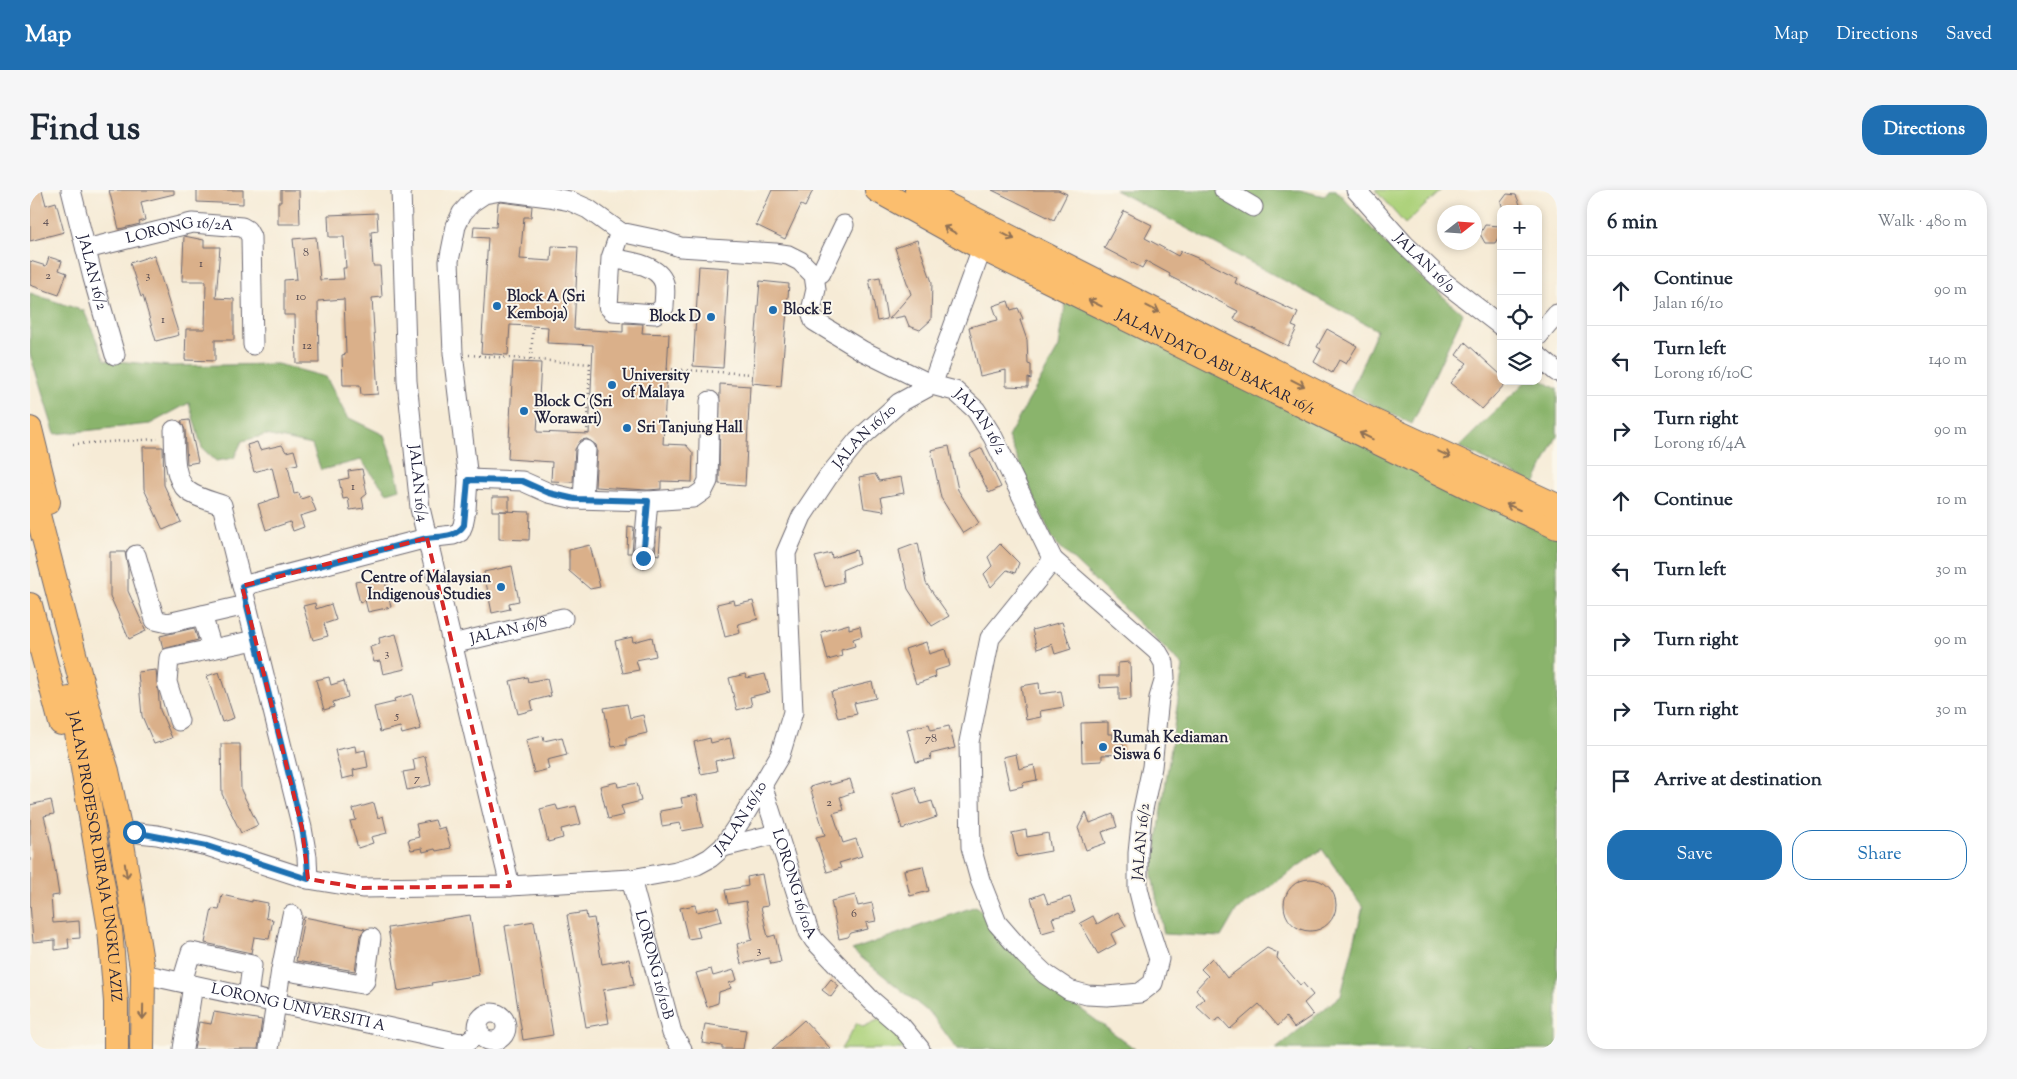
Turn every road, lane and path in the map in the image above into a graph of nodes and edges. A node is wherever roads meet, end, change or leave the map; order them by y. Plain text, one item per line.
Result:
1 (71, 190) edge
2 (401, 190) edge
3 (878, 190) edge
4 (918, 190) edge
5 (1224, 190) edge
6 (1356, 190) edge
7 (1253, 207) dead end
8 (844, 225) dead end
9 (620, 232) junction
10 (982, 248) junction
11 (86, 249) junction
12 (611, 258) dead end
13 (814, 275) junction
14 (1557, 314) edge
15 (1497, 323) edge
16 (533, 326) dead end
17 (1542, 331) edge
18 (253, 345) dead end
19 (115, 354) dead end
20 (453, 354) junction
21 (531, 359) junction
22 (1542, 359) edge
23 (667, 369) dead end
24 (1557, 372) edge
25 (753, 374) dead end
26 (932, 384) junction
27 (710, 401) dead end
28 (30, 430) edge
29 (174, 434) joint
30 (73, 444) dead end
31 (586, 450) joint
32 (468, 480) junction
33 (30, 484) edge
34 (583, 499) junction
35 (648, 501) junction
36 (1557, 506) edge
37 (1557, 527) edge
38 (427, 538) junction
39 (30, 550) edge
40 (136, 555) dead end
41 (643, 558) dead end
42 (1053, 560) junction
43 (242, 586) junction
44 (30, 605) edge
45 (246, 605) junction
46 (202, 615) junction
47 (563, 618) dead end
48 (57, 620) junction
49 (255, 640) junction
50 (452, 644) junction
51 (212, 648) junction
52 (178, 721) dead end
53 (107, 771) junction
54 (84, 778) junction
55 (762, 786) junction
56 (745, 814) junction
57 (120, 831) junction
58 (776, 834) junction
59 (723, 847) junction
60 (308, 879) junction
61 (631, 879) junction
62 (510, 886) junction
63 (292, 915) dead end
64 (372, 938) dead end
65 (281, 970) junction
66 (143, 974) junction
67 (187, 983) junction
68 (248, 997) junction
69 (276, 1004) junction
70 (479, 1033) dead end
71 (116, 1049) edge
72 (142, 1049) edge
73 (183, 1049) edge
74 (269, 1049) edge
75 (682, 1049) edge
76 (920, 1049) edge

1 - 11 street, JALAN 16/2
2 - 38 street, JALAN 16/4
10 -> 3 main road, JALAN DATO ABU BAKAR 16/1
4 -> 36 main road, JALAN DATO ABU BAKAR 16/1
5 - 7 street
6 - 15 street, JALAN 16/9
8 - 13 street
9 - 12 street
9 - 13 street
9 - 20 street
10 - 26 street
37 -> 10 main road, JALAN DATO ABU BAKAR 16/1
11 - 18 street, LORONG 16/2A
11 - 19 street, JALAN 16/2
13 - 26 street, JALAN 16/2
14 - 17 street
16 - 21 path
20 - 21 path
20 - 32 street
21 - 31 path
22 - 24 street
23 - 25 path
26 - 42 street, JALAN 16/2
26 - 55 street, JALAN 16/10
27 - 35 street
28 - 53 main road
29 - 30 path
29 - 43 street
31 - 34 street
32 - 34 street
32 - 38 street
33 - 48 main road, JALAN PROFESOR DIRAJA UNGKU AZIZ
34 - 35 street
35 - 41 street
38 - 43 street
38 - 50 street, JALAN 16/4
39 - 48 main road, JALAN PROFESOR DIRAJA UNGKU AZIZ
40 - 46 street
42 - 42 street, JALAN 16/2
43 - 45 street
44 - 54 main road
45 - 46 street
45 - 49 street
46 - 51 street
47 - 50 street, JALAN 16/8
48 - 53 main road, JALAN PROFESOR DIRAJA UNGKU AZIZ
48 - 54 main road, JALAN PROFESOR DIRAJA UNGKU AZIZ
49 - 51 street
49 - 60 street
50 - 62 street, JALAN 16/4
51 - 52 street
53 - 57 main road, JALAN PROFESOR DIRAJA UNGKU AZIZ
54 - 71 main road, JALAN PROFESOR DIRAJA UNGKU AZIZ
55 - 56 street, JALAN 16/10
55 - 58 street
56 - 58 street, LORONG 16/10A
56 - 59 street, JALAN 16/10
57 - 60 street, JALAN 16/10
57 -> 66 main road, JALAN PROFESOR DIRAJA UNGKU AZIZ
58 - 59 street
58 - 76 street, LORONG 16/10A
59 - 61 street, JALAN 16/10
60 - 62 street, JALAN 16/10
61 - 62 street, JALAN 16/10
61 - 75 street, LORONG 16/10B
63 - 65 street
64 - 65 street
65 - 69 street
66 - 67 street, LORONG UNIVERSITI A
66 -> 72 main road, JALAN PROFESOR DIRAJA UNGKU AZIZ
67 - 68 street, LORONG UNIVERSITI A
67 - 68 street
67 - 73 street
68 - 69 street, LORONG UNIVERSITI A
69 - 70 street, LORONG UNIVERSITI A
69 - 74 street

